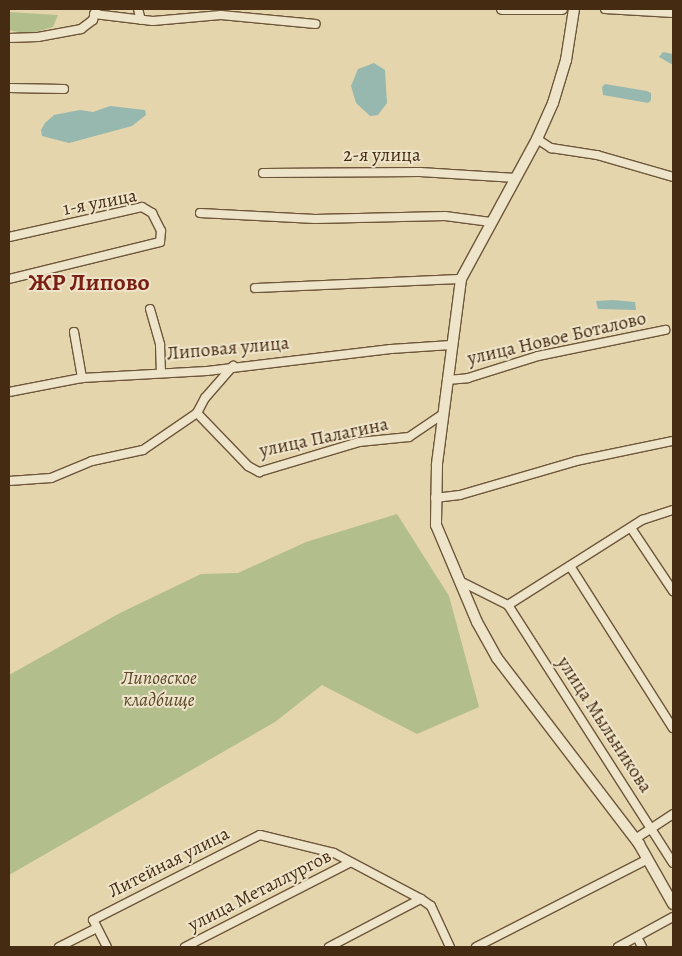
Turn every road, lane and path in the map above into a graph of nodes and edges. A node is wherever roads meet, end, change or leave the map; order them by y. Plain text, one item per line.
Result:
1 (138, 9) edge
2 (502, 9) edge
3 (562, 9) edge
4 (574, 9) edge
5 (604, 9) edge
6 (95, 11) edge
7 (673, 13) edge
8 (141, 20) junction
9 (316, 24) dead end
10 (9, 38) edge
11 (9, 88) edge
12 (64, 89) dead end
13 (537, 139) junction
14 (263, 173) dead end
15 (673, 177) edge
16 (516, 178) junction
17 (200, 214) dead end
18 (491, 222) junction
19 (9, 237) edge
20 (9, 279) edge
21 (461, 279) junction
22 (255, 288) dead end
23 (150, 309) dead end
24 (665, 330) dead end
25 (74, 332) dead end
26 (451, 345) junction
27 (233, 366) junction
28 (161, 372) junction
29 (82, 378) junction
30 (452, 380) junction
31 (9, 392) edge
32 (197, 414) junction
33 (443, 414) junction
34 (673, 441) edge
35 (9, 481) edge
36 (435, 498) junction
37 (673, 510) edge
38 (631, 528) junction
39 (570, 566) junction
40 (458, 580) junction
41 (475, 591) junction
42 (673, 591) edge
43 (466, 597) junction
44 (508, 605) junction
45 (673, 728) edge
46 (673, 814) edge
47 (651, 828) junction
48 (635, 839) junction
49 (648, 858) junction
50 (349, 863) junction
51 (673, 863) edge
52 (420, 899) junction
53 (673, 904) edge
54 (673, 918) edge
55 (95, 924) junction
56 (637, 937) junction
57 (58, 947) edge
58 (107, 947) edge
59 (185, 947) edge
60 (329, 947) edge
61 (450, 947) edge
62 (476, 947) edge
63 (618, 947) edge
64 (642, 947) edge

1 - 8 street
2 - 3 street
4 - 13 street
5 - 7 street
6 - 8 street
6 - 10 street
8 - 9 street
11 - 12 street
13 - 15 street
13 - 16 street
14 - 16 street, 2-я улица
16 - 18 street
17 - 18 street
18 - 21 street
19 - 20 street, 1-я улица
21 - 22 street
21 - 26 street
23 - 28 street
24 - 30 street, улица Новое Боталово
25 - 29 street
26 - 27 street, Липовая улица
26 - 30 street
27 - 28 street, Липовая улица
27 - 32 street
28 - 29 street, Липовая улица
29 - 31 street, Липовая улица
30 - 33 street
32 - 33 street, улица Палагина
32 - 35 street
33 - 36 street
34 - 36 street
36 - 40 street
37 - 38 street
38 - 39 street
38 - 42 street
39 - 44 street
39 - 45 street
40 - 41 street
40 - 43 street
41 - 43 street
41 - 44 street
43 - 48 street
44 - 47 street, улица Мыльникова
46 - 47 street
47 - 48 street
47 - 51 street, улица Мыльникова
48 - 49 street
49 - 53 street
49 - 62 street
50 - 52 street
50 - 55 street, Литейная улица
50 - 59 street, улица Металлургов
52 - 60 street
52 - 61 street
54 - 56 street
55 - 57 street, Литейная улица
55 - 58 street
56 - 63 street
56 - 64 street

